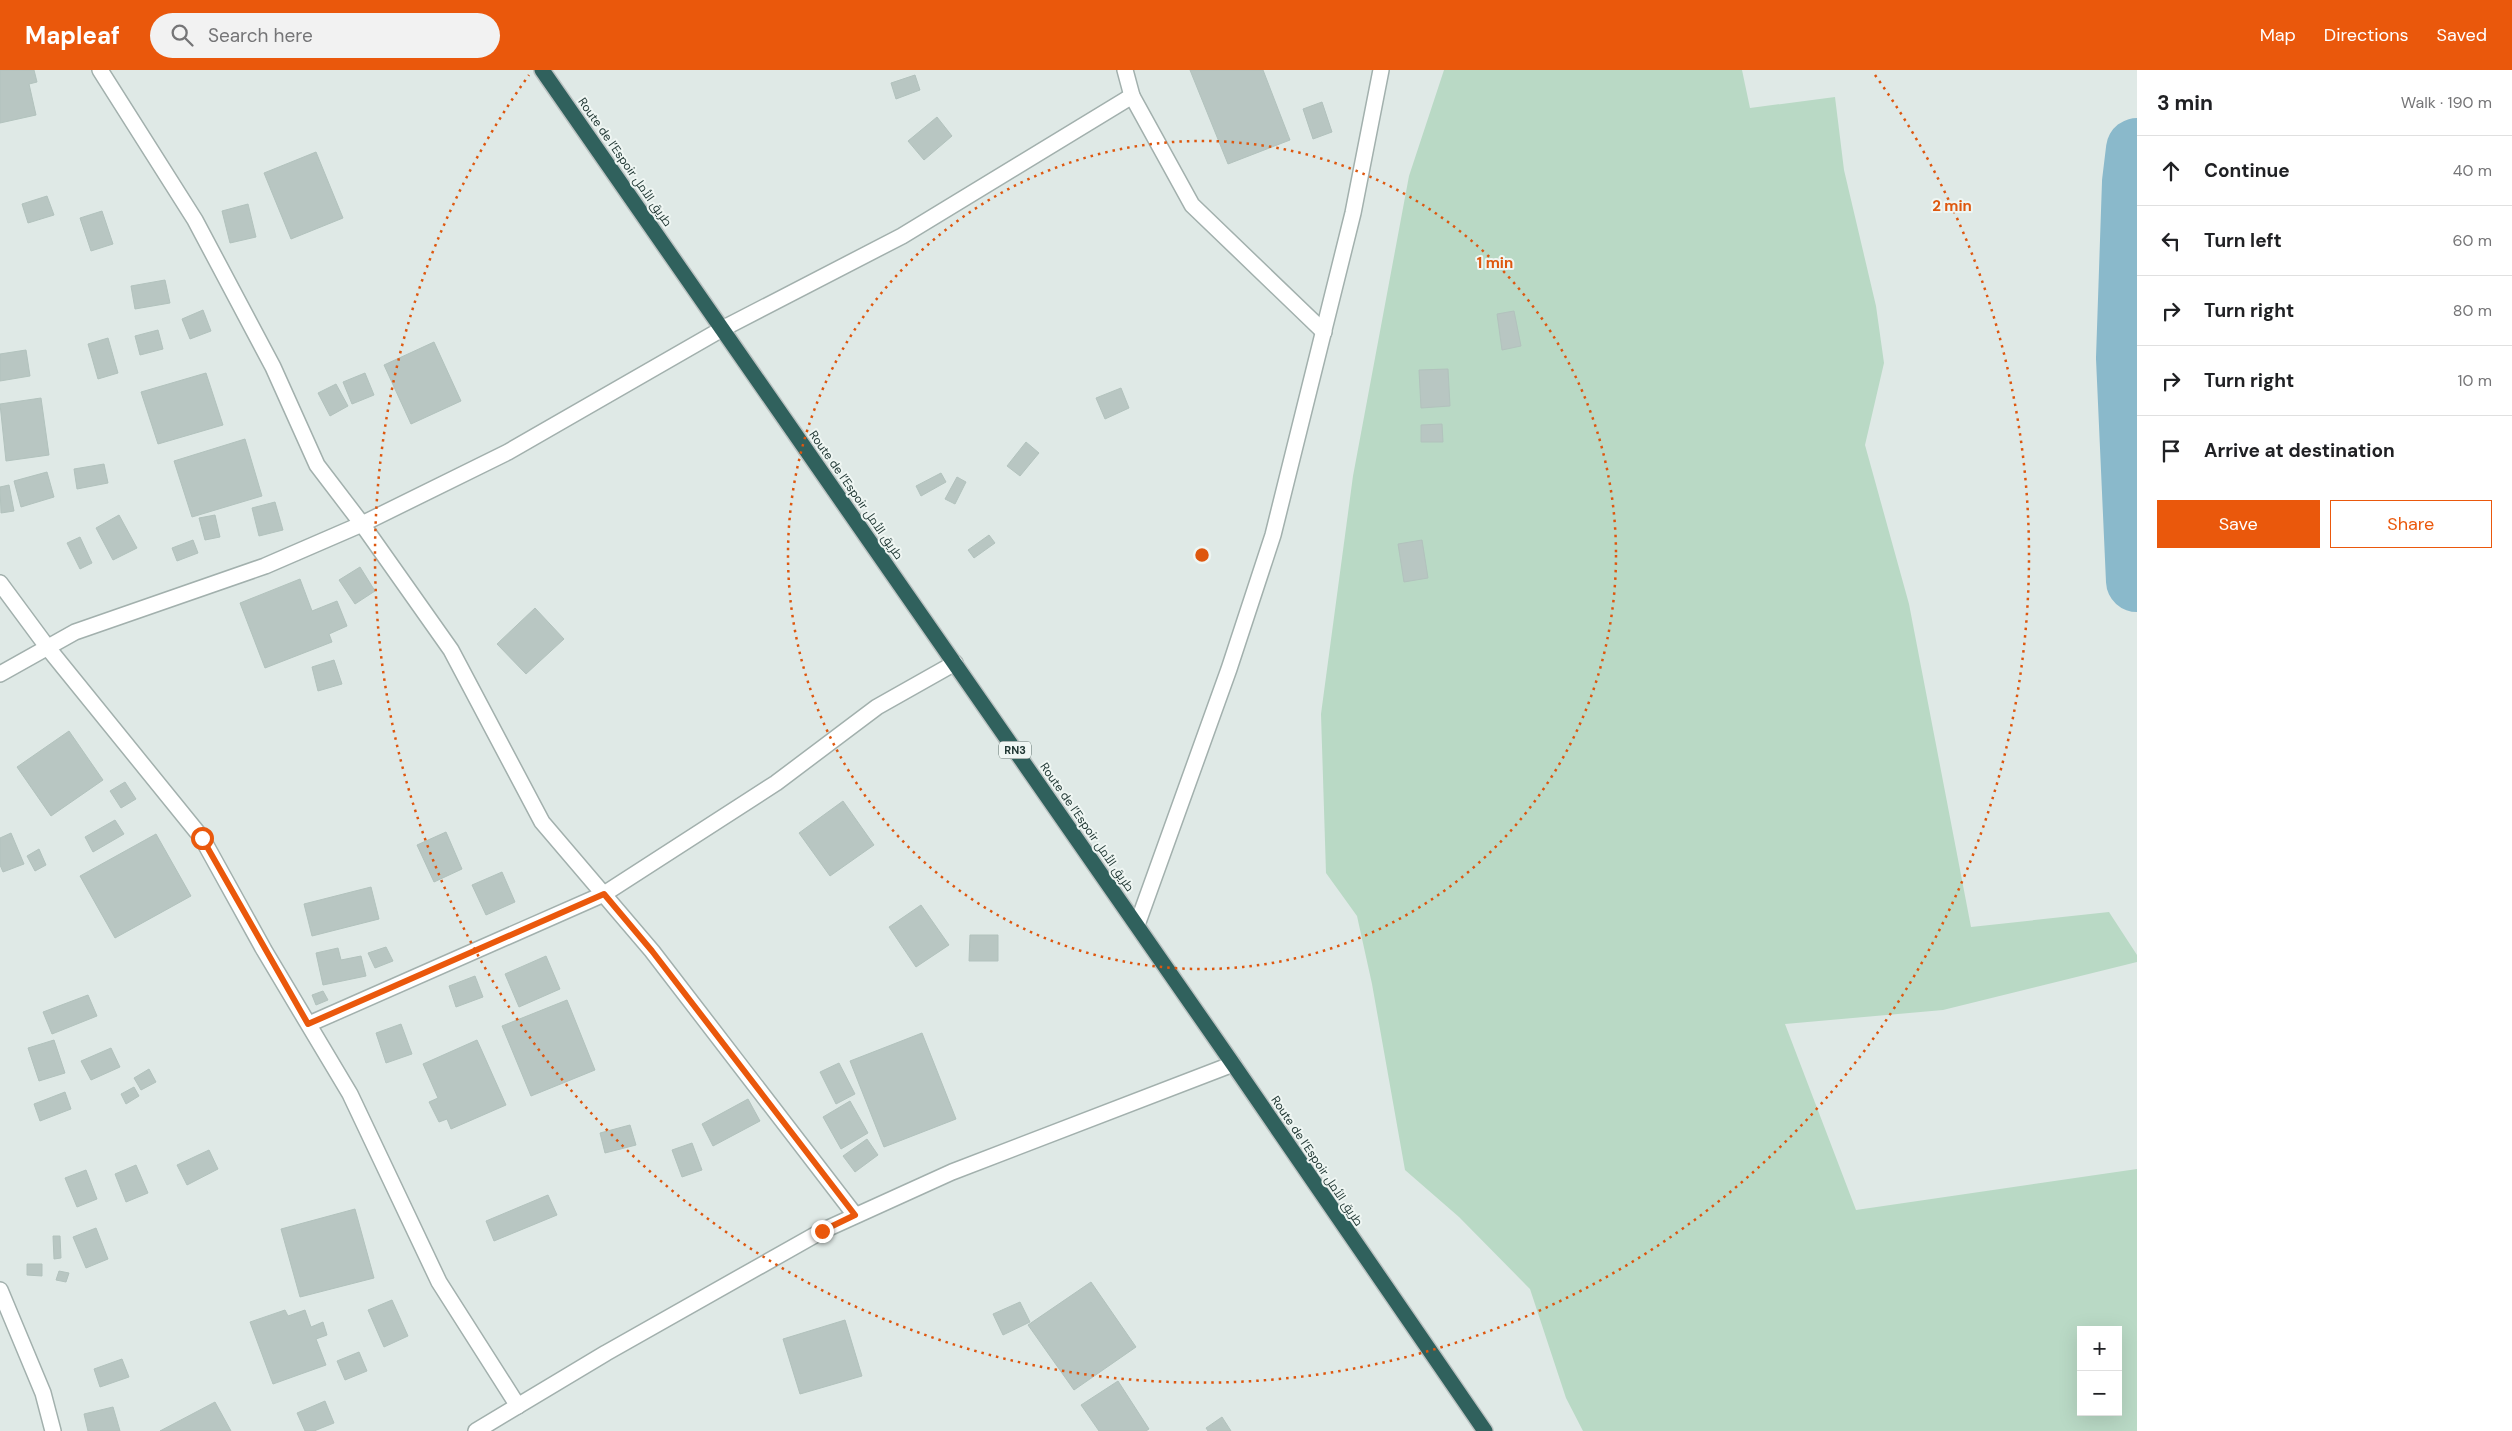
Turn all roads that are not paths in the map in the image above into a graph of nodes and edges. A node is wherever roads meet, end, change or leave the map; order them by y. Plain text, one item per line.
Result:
1 (100, 70) edge
2 (542, 70) edge
3 (1125, 70) edge
4 (1381, 70) edge
5 (1132, 96) junction
6 (722, 329) junction
7 (1324, 332) junction
8 (362, 524) junction
9 (0, 583) edge
10 (48, 648) junction
11 (955, 663) junction
12 (0, 674) edge
13 (604, 894) junction
14 (1137, 925) junction
15 (308, 1024) junction
16 (1232, 1064) junction
17 (855, 1215) junction
18 (0, 1290) edge
19 (518, 1406) junction
20 (53, 1431) edge
21 (476, 1431) edge
22 (1485, 1431) edge

1 - 8 street
2 - 6 highway, Route de l’Espoir طريق الأمل / RN3
3 - 5 street
4 - 7 street
5 - 6 street
5 - 7 street
6 - 8 street
6 - 11 highway, Route de l’Espoir طريق الأمل / RN3
7 - 14 street
8 - 10 street
8 - 13 street
9 - 10 street
10 - 12 street
10 - 15 street
11 - 13 street
11 - 14 highway, Route de l’Espoir طريق الأمل / RN3
13 - 15 street
13 - 17 street
14 - 16 highway, Route de l’Espoir طريق الأمل / RN3
15 - 19 street
16 - 17 street
16 - 22 highway, Route de l’Espoir طريق الأمل / RN3
17 - 19 street
18 - 20 street
19 - 21 street

